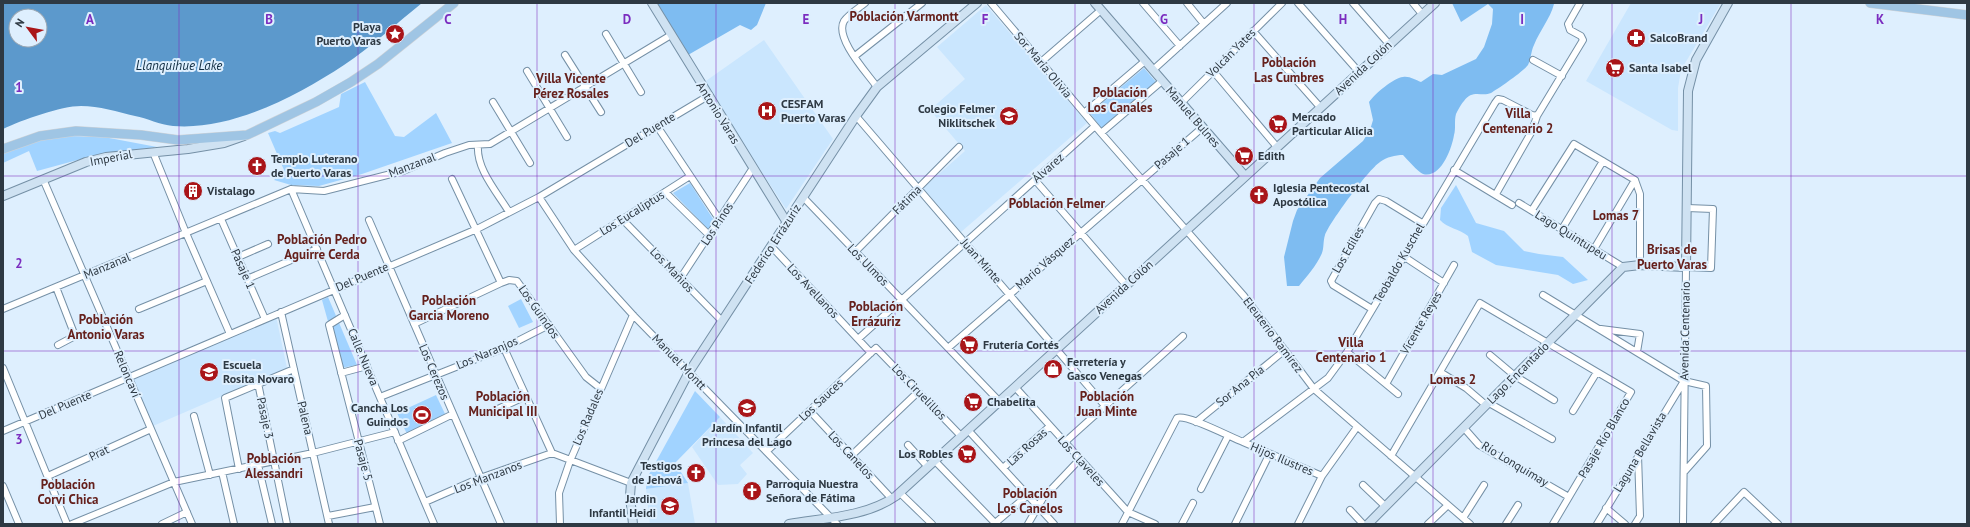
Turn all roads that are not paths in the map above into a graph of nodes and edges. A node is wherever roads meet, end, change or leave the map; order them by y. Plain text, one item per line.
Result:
1 (454, 3) edge
2 (652, 3) edge
3 (865, 3) edge
4 (922, 3) edge
5 (977, 3) edge
6 (991, 3) edge
7 (1095, 3) edge
8 (1142, 3) edge
9 (1187, 3) edge
10 (1227, 3) edge
11 (1282, 3) edge
12 (1298, 3) edge
13 (1353, 3) edge
14 (1413, 3) edge
15 (1435, 3) edge
16 (1580, 3) edge
17 (1728, 3) edge
18 (1870, 3) edge
19 (1101, 10) junction
20 (1422, 14) junction
21 (1967, 15) edge
22 (1204, 24) junction
23 (1253, 31) junction
24 (606, 34) dead end
25 (671, 35) junction
26 (1389, 44) junction
27 (1180, 46) junction
28 (566, 55) dead end
29 (854, 56) junction
30 (1533, 60) dead end
31 (1145, 61) junction
32 (1041, 62) junction
33 (624, 63) junction
34 (1153, 70) junction
35 (527, 71) dead end
36 (1213, 71) junction
37 (1359, 72) junction
38 (1562, 76) junction
39 (1162, 81) junction
40 (585, 86) junction
41 (877, 88) junction
42 (641, 92) dead end
43 (708, 96) junction
44 (493, 102) dead end
45 (1181, 103) junction
46 (1320, 107) junction
47 (549, 108) junction
48 (601, 112) dead end
49 (1084, 113) junction
50 (856, 116) junction
51 (1537, 116) junction
52 (657, 126) junction
53 (1095, 126) junction
54 (1203, 127) junction
55 (511, 131) junction
56 (248, 133) junction
57 (1101, 133) junction
58 (232, 137) junction
59 (567, 137) dead end
60 (202, 139) junction
61 (224, 143) junction
62 (478, 145) junction
63 (1277, 147) junction
64 (959, 148) dead end
65 (3, 149) edge
66 (153, 152) junction
67 (1603, 161) junction
68 (530, 163) dead end
69 (753, 168) junction
70 (1454, 170) junction
71 (690, 176) junction
72 (1245, 176) junction
73 (44, 179) junction
74 (452, 179) dead end
75 (1035, 180) junction
76 (1142, 180) junction
77 (1635, 180) junction
78 (919, 188) junction
79 (291, 189) junction
80 (665, 192) junction
81 (1496, 194) junction
82 (3, 196) edge
83 (539, 197) junction
84 (803, 197) junction
85 (1519, 203) dead end
86 (1512, 204) dead end
87 (1687, 208) junction
88 (1532, 210) junction
89 (509, 212) junction
90 (221, 219) junction
91 (622, 219) junction
92 (369, 220) dead end
93 (719, 220) junction
94 (786, 221) junction
95 (1422, 223) junction
96 (476, 228) junction
97 (1562, 229) junction
98 (1187, 230) junction
99 (1080, 232) junction
100 (186, 233) junction
101 (709, 235) junction
102 (964, 242) junction
103 (268, 244) dead end
104 (771, 246) junction
105 (316, 249) junction
106 (1594, 249) junction
107 (574, 250) junction
108 (855, 252) junction
109 (1403, 256) junction
110 (238, 257) junction
111 (390, 265) junction
112 (1454, 265) dead end
113 (1640, 265) junction
114 (1623, 267) junction
115 (1686, 267) junction
116 (85, 275) junction
117 (247, 279) junction
118 (680, 279) junction
119 (207, 281) junction
120 (501, 283) junction
121 (1444, 283) junction
122 (1126, 285) junction
123 (56, 287) junction
124 (334, 290) junction
125 (1009, 294) junction
126 (1543, 295) dead end
127 (901, 299) junction
128 (3, 309) edge
129 (139, 309) dead end
130 (1372, 309) junction
131 (281, 312) junction
132 (345, 315) junction
133 (633, 315) junction
134 (1575, 316) junction
135 (265, 319) junction
136 (722, 322) junction
137 (414, 324) junction
138 (549, 325) junction
139 (1598, 329) junction
140 (230, 334) junction
141 (1183, 336) dead end
142 (858, 339) junction
143 (1548, 343) junction
144 (58, 345) dead end
145 (504, 348) junction
146 (948, 348) junction
147 (1056, 349) junction
148 (1285, 350) junction
149 (874, 351) junction
150 (1347, 352) junction
151 (1637, 352) junction
152 (1490, 355) dead end
153 (367, 366) junction
154 (3, 368) edge
155 (294, 369) junction
156 (689, 372) junction
157 (1440, 372) junction
158 (1597, 372) junction
159 (341, 373) junction
160 (435, 375) junction
161 (1515, 376) junction
162 (129, 377) junction
163 (1684, 381) junction
164 (258, 383) junction
165 (1386, 384) junction
166 (1015, 387) junction
167 (600, 388) junction
168 (1314, 390) junction
169 (918, 392) junction
170 (1398, 394) dead end
171 (526, 396) junction
172 (380, 397) junction
173 (1554, 400) dead end
174 (1000, 401) junction
175 (1488, 404) junction
176 (1106, 407) junction
177 (498, 409) dead end
178 (810, 411) junction
179 (1573, 411) dead end
180 (453, 414) junction
181 (194, 416) dead end
182 (25, 422) junction
183 (1196, 422) junction
184 (1050, 426) junction
185 (1357, 427) junction
186 (1464, 428) junction
187 (151, 429) junction
188 (968, 430) junction
189 (3, 431) edge
190 (395, 432) junction
191 (961, 436) junction
192 (1228, 436) junction
193 (1552, 439) dead end
194 (357, 441) junction
195 (398, 441) junction
196 (1065, 442) junction
197 (1243, 442) junction
198 (908, 445) dead end
199 (767, 452) junction
200 (313, 453) junction
201 (552, 453) junction
202 (1270, 455) junction
203 (1638, 455) junction
204 (852, 456) junction
205 (1391, 456) junction
206 (1080, 459) junction
207 (274, 461) junction
208 (570, 461) junction
209 (935, 461) junction
210 (258, 464) junction
211 (928, 467) junction
212 (239, 468) junction
213 (1004, 468) junction
214 (222, 472) junction
215 (1684, 472) junction
216 (210, 475) junction
217 (48, 476) junction
218 (1322, 476) junction
219 (1415, 477) junction
220 (480, 478) junction
221 (174, 482) junction
222 (632, 483) junction
223 (1362, 485) dead end
224 (1484, 485) dead end
225 (3, 486) edge
226 (1201, 489) dead end
227 (900, 493) junction
228 (1028, 495) junction
229 (1569, 497) junction
230 (892, 499) junction
231 (425, 502) junction
232 (1193, 503) dead end
233 (1037, 505) junction
234 (1448, 505) junction
235 (1518, 505) dead end
236 (1385, 506) junction
237 (375, 507) junction
238 (1606, 508) junction
239 (1350, 510) dead end
240 (187, 512) junction
241 (1128, 512) junction
242 (328, 516) junction
243 (830, 517) junction
244 (1463, 518) junction
245 (19, 524) edge
246 (67, 524) edge
247 (72, 524) edge
248 (162, 524) edge
249 (192, 524) edge
250 (234, 524) edge
251 (272, 524) edge
252 (287, 524) edge
253 (329, 524) edge
254 (380, 524) edge
255 (434, 524) edge
256 (500, 524) edge
257 (560, 524) edge
258 (633, 524) edge
259 (789, 524) edge
260 (837, 524) edge
261 (932, 524) edge
262 (994, 524) edge
263 (1028, 524) edge
264 (1054, 524) edge
265 (1122, 524) edge
266 (1155, 524) edge
267 (1182, 524) edge
268 (1235, 524) edge
269 (1298, 524) edge
270 (1363, 524) edge
271 (1368, 524) edge
272 (1428, 524) edge
273 (1470, 524) edge
274 (1506, 524) edge
275 (1553, 524) edge
276 (1597, 524) edge
277 (1625, 524) edge
278 (1635, 524) edge
279 (1683, 524) edge
280 (1714, 524) edge
281 (1778, 524) edge

1 - 56 main road
2 - 25 street, Antonio Varas
3 - 29 street
4 - 29 street
5 - 41 street, Federico Errázuriz
6 - 32 street, Sor María Olivia
7 - 19 street, Manuel Bulnes
8 - 27 street
9 - 22 street
10 - 22 street
11 - 23 street, Volcán Yates
12 - 37 street
13 - 26 street
14 - 20 street
15 - 20 street, Avenida Colón
16 - 38 street
17 - 87 street, Avenida Centenario
18 - 21 main road
19 - 31 street, Manuel Bulnes
19 - 32 street
20 - 26 street, Avenida Colón
22 - 27 street
23 - 36 street, Volcán Yates
23 - 46 street
24 - 33 street
25 - 33 street, Manzanal
25 - 43 street, Antonio Varas
26 - 37 street, Avenida Colón
27 - 34 street
28 - 40 street
29 - 41 street
30 - 38 street
31 - 34 street, Manuel Bulnes
31 - 49 street
32 - 49 street, Sor María Olivia
33 - 40 street, Manzanal
33 - 42 street
34 - 39 street, Manuel Bulnes
35 - 47 street
36 - 45 street, Volcán Yates
36 - 63 street
37 - 46 street, Avenida Colón
38 - 51 street
39 - 45 street, Manuel Bulnes
39 - 57 street
40 - 47 street, Manzanal
40 - 48 street
41 - 50 street, Federico Errázuriz
43 - 52 street, Del Puente
43 - 69 street, Antonio Varas
44 - 55 street
45 - 54 street, Manuel Bulnes
46 - 63 street, Avenida Colón
47 - 55 street, Manzanal
47 - 59 street
49 - 53 street, Sor María Olivia
50 - 78 street, Juan Minte
50 - 84 street, Federico Errázuriz
51 - 70 street, Teobaldo Kuschel
51 - 81 street
52 - 71 street
52 - 83 street, Del Puente
53 - 57 street, Eleuterio Ramírez
53 - 75 street, Álvarez
54 - 72 street, Manuel Bulnes
54 - 76 street, Pasaje 1
55 - 62 street, Manzanal
55 - 68 street
56 - 58 main road
56 - 60 main road
56 - 61 street, Imperial
57 - 76 street, Eleuterio Ramírez
58 - 60 main road
58 - 61 street, Imperial
60 - 65 main road
61 - 66 street, Imperial
62 - 79 street, Manzanal
62 - 89 street
63 - 72 street, Avenida Colón
64 - 78 street, Fátima
66 - 73 street, Imperial
66 - 100 street
67 - 77 street
67 - 88 street
67 - 97 street
69 - 93 street, Los Pinos
69 - 94 street, Antonio Varas
70 - 81 street
70 - 95 street, Teobaldo Kuschel
71 - 80 street, Los Eucaliptus
71 - 93 street
72 - 98 street, Avenida Colón
73 - 82 street, Imperial
73 - 116 street, Reloncaví
74 - 96 street, Los Guindos
75 - 99 street
75 - 102 street, Álvarez
76 - 98 street, Eleuterio Ramírez
76 - 99 street, Mario Vásquez
77 - 106 street
77 - 113 street
78 - 102 street, Juan Minte
78 - 108 street, Fátima
79 - 90 street, Manzanal
79 - 105 street, Calle Nueva
80 - 91 street, Los Eucaliptus
80 - 101 street
81 - 86 street
83 - 89 street, Del Puente
83 - 107 street, Manuel Montt
84 - 94 street, Federico Errázuriz
84 - 108 street, Los Ulmos
85 - 88 street, Lago Quintupeu
87 - 115 street, Avenida Centenario
87 - 115 street
88 - 97 street, Lago Quintupeu
89 - 96 street, Del Puente
90 - 100 street, Manzanal
90 - 110 street, Pasaje 1
91 - 107 street, Los Eucaliptus
91 - 118 street, Los Mañios
92 - 111 street, Los Cerezos
93 - 101 street, Los Pinos
94 - 104 street, Federico Errázuriz
95 - 109 street, Teobaldo Kuschel
95 - 130 street, Los Ediles
96 - 111 street, Del Puente
96 - 120 street, Los Guindos
97 - 106 street, Lago Quintupeu
98 - 122 street, Avenida Colón
98 - 148 street, Eleuterio Ramírez
99 - 122 street
99 - 125 street, Mario Vásquez
100 - 116 street, Manzanal
100 - 119 street
101 - 118 street, Los Pinos
102 - 125 street, Juan Minte
102 - 127 street, Álvarez
103 - 110 street
104 - 136 street, Federico Errázuriz
104 - 142 street, Los Avellanos
105 - 117 street
105 - 124 street, Calle Nueva
106 - 114 street, Lago Quintupeu
107 - 133 street, Manuel Montt
108 - 127 street, Los Ulmos
109 - 121 street, Vicente Reyes
109 - 130 street, Teobaldo Kuschel
110 - 117 street, Pasaje 1
111 - 124 street, Del Puente
111 - 137 street, Los Cerezos
112 - 121 street, Vicente Reyes
113 - 114 street
113 - 115 street
114 - 134 street, Lago Encantado
115 - 163 street, Avenida Centenario
116 - 123 street, Manzanal
116 - 162 street, Reloncaví
117 - 135 street, Pasaje 1
118 - 136 street, Los Mañios
119 - 129 street
119 - 140 street
120 - 137 street
120 - 138 street, Los Guindos
121 - 165 street, Vicente Reyes
122 - 147 street, Avenida Colón
123 - 128 street, Manzanal
123 - 144 street
124 - 131 street, Del Puente
124 - 132 street, Calle Nueva
125 - 146 street, Mario Vásquez
125 - 147 street, Juan Minte
126 - 134 street
127 - 142 street, Álvarez
127 - 146 street, Los Ulmos
130 - 150 street, Teobaldo Kuschel
131 - 135 street, Del Puente
131 - 155 street, Palena
132 - 153 street, Calle Nueva
132 - 159 street, Pasaje 5
133 - 156 street, Manuel Montt
133 - 167 street, Los Radales
134 - 139 street
134 - 143 street, Lago Encantado
135 - 140 street, Del Puente
136 - 156 street, Federico Errázuriz
137 - 160 street, Los Cerezos
138 - 145 street, Los Naranjos
138 - 167 street, Los Guindos
139 - 151 street
139 - 151 street
140 - 162 street, Del Puente
141 - 176 street
142 - 149 street, Los Avellanos
143 - 157 street
143 - 158 street
143 - 161 street, Lago Encantado
145 - 160 street, Los Naranjos
145 - 171 street
146 - 174 street, Los Ulmos
147 - 166 street, Avenida Colón
147 - 176 street, Juan Minte
148 - 168 street, Eleuterio Ramírez
148 - 183 street, Sor Ana Pía
149 - 169 street, Los Ciruelillos
149 - 178 street, Los Sauces
150 - 165 street
150 - 168 street, Teobaldo Kuschel
151 - 163 street
152 - 161 street
153 - 159 street
153 - 172 street, Calle Nueva
154 - 182 street
155 - 164 street
155 - 200 street, Palena
156 - 199 street, Manuel Montt
156 - 222 street, Federico Errázuriz
157 - 175 street
157 - 205 street
158 - 179 street
158 - 229 street, Pasaje Río Blanco
159 - 194 street, Pasaje 5
160 - 172 street, Los Naranjos
160 - 180 street, Los Cerezos
161 - 173 street
161 - 175 street, Lago Encantado
162 - 182 street, Del Puente
162 - 187 street, Reloncaví
163 - 203 street, Laguna Bellavista
163 - 215 street, Avenida Centenario
163 - 215 street
164 - 207 street, Pasaje 3
164 - 212 street
165 - 170 street
166 - 174 street, Avenida Colón
166 - 184 street, Los Claveles
167 - 208 street, Los Radales
168 - 185 street, Eleuterio Ramírez
168 - 197 street, Teobaldo Kuschel
169 - 191 street, Los Ciruelillos
169 - 204 street
171 - 177 street
171 - 201 street
172 - 190 street, Calle Nueva
174 - 188 street, Avenida Colón
175 - 186 street, Lago Encantado
175 - 193 street
176 - 196 street
178 - 199 street, Los Sauces
178 - 204 street, Los Canelos
180 - 195 street
180 - 220 street, Los Cerezos
181 - 216 street
182 - 189 street, Del Puente
182 - 217 street
183 - 192 street
183 - 241 street
184 - 196 street, Los Claveles
184 - 213 street, Las Rosas
185 - 205 street, Eleuterio Ramírez
185 - 218 street
186 - 219 street, Lago Encantado
186 - 229 street, Río Lonquimay
187 - 217 street, Prat
187 - 221 street, Reloncaví
188 - 191 street, Avenida Colón
188 - 213 street
190 - 194 street
190 - 195 street, Calle Nueva
191 - 209 street, Avenida Colón
192 - 197 street
192 - 226 street
194 - 200 street
194 - 237 street, Pasaje 5
195 - 231 street, Calle Nueva
196 - 206 street, Los Claveles
197 - 202 street, Hijos Ilustres
198 - 211 street
199 - 243 street, Manuel Montt
200 - 207 street
200 - 242 street, Palena
201 - 208 street
201 - 220 street, Los Manzanos
202 - 218 street, Hijos Ilustres
202 - 268 street
203 - 238 street, Laguna Bellavista
203 - 278 street
204 - 230 street, Los Canelos
205 - 219 street, Eleuterio Ramírez
206 - 233 street
206 - 241 street, Los Claveles
207 - 210 street
207 - 252 street, Pasaje 3
208 - 222 street
208 - 257 street, Los Radales
209 - 211 street, Avenida Colón
209 - 262 street
210 - 212 street
210 - 251 street
211 - 227 street, Avenida Colón
212 - 214 street
213 - 228 street
214 - 216 street
214 - 250 street
215 - 279 street, Avenida Centenario
216 - 221 street
217 - 246 street
218 - 269 street
219 - 234 street, Eleuterio Ramírez
219 - 236 street, Lago Encantado
220 - 231 street, Los Manzanos
220 - 256 street, Los Cerezos
221 - 240 street, Reloncaví
221 - 247 street
222 - 258 street, Federico Errázuriz
223 - 236 street
224 - 244 street
225 - 245 street
227 - 230 street, Avenida Colón
227 - 261 street
228 - 233 street
228 - 262 street
229 - 275 street
230 - 243 street, Avenida Colón
231 - 255 street, Calle Nueva
232 - 267 street
233 - 263 street
233 - 264 street
234 - 244 street, Eleuterio Ramírez
234 - 272 street
235 - 274 street
236 - 271 street, Lago Encantado
237 - 242 street
237 - 254 street, Pasaje 5
238 - 276 street, Laguna Bellavista
238 - 277 street
239 - 270 street
240 - 248 street
240 - 249 street, Reloncaví
241 - 265 street
241 - 266 street, Los Claveles
242 - 253 street, Palena
243 - 259 street, Avenida Colón
243 - 260 street, Manuel Montt
244 - 273 street, Eleuterio Ramírez
280 - 281 street

